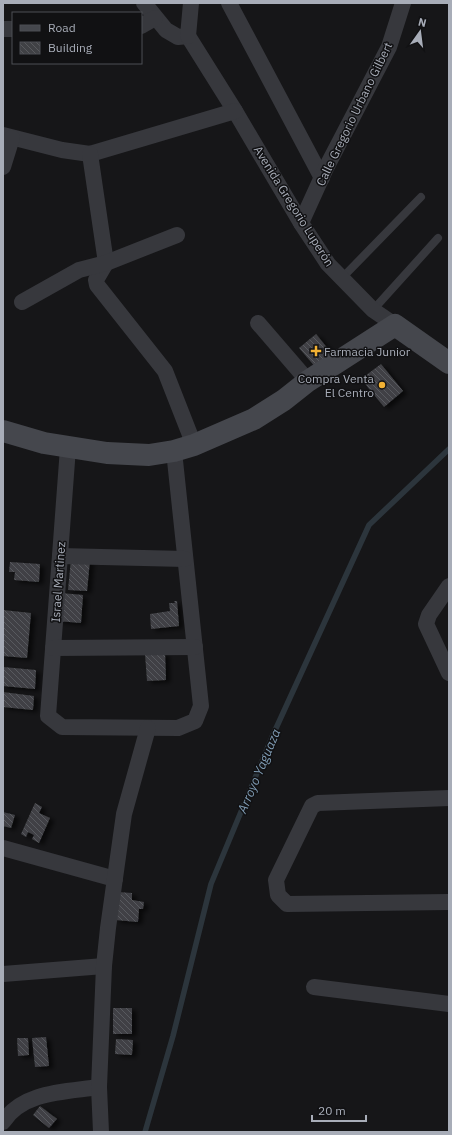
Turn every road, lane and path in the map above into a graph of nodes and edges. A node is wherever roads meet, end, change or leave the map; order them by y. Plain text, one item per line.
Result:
1 (144, 3) edge
2 (191, 3) edge
3 (229, 3) edge
4 (403, 3) edge
5 (155, 18) junction
6 (142, 25) edge
7 (188, 36) junction
8 (235, 111) junction
9 (8, 136) edge
10 (90, 154) junction
11 (3, 167) edge
12 (322, 178) junction
13 (421, 197) dead end
14 (301, 223) junction
15 (177, 235) dead end
16 (438, 238) dead end
17 (106, 263) junction
18 (341, 279) junction
19 (22, 302) dead end
20 (373, 310) junction
21 (258, 323) dead end
22 (395, 325) junction
23 (449, 363) edge
24 (308, 381) junction
25 (3, 431) edge
26 (68, 448) junction
27 (184, 448) junction
28 (60, 556) junction
29 (185, 559) junction
30 (449, 586) edge
31 (195, 647) junction
32 (52, 648) junction
33 (449, 673) edge
34 (148, 728) junction
35 (449, 798) edge
36 (3, 848) edge
37 (115, 879) junction
38 (449, 902) edge
39 (104, 966) junction
40 (3, 974) edge
41 (314, 987) dead end
42 (449, 1004) edge
43 (99, 1087) junction
44 (3, 1122) edge
45 (101, 1132) edge

1 - 5 street
2 - 7 street
3 - 12 street
4 - 12 street, Calle Gregorio Urbano Gilbert
5 - 6 street
5 - 7 street
7 - 8 street, Avenida Gregorio Luperón
8 - 10 street
8 - 14 street, Avenida Gregorio Luperón
9 - 10 street
9 - 11 street
10 - 17 street
12 - 14 street, Calle Gregorio Urbano Gilbert
13 - 18 lane
14 - 18 street, Avenida Gregorio Luperón
15 - 17 street
16 - 20 lane
17 - 19 street
17 - 27 street
18 - 20 street, Avenida Gregorio Luperón
20 - 22 street, Avenida Gregorio Luperón
21 - 24 street
22 - 23 street, Avenida Gregorio Luperón
22 - 24 street
24 - 27 street
25 - 26 street
26 - 27 street
26 - 28 street, Israel Martinez
27 - 29 street
28 - 29 street
28 - 32 street, Israel Martinez
29 - 31 street
30 - 33 street
31 - 32 street
31 - 34 street
32 - 34 street, Israel Martinez
34 - 37 street
35 - 38 street
36 - 37 street
37 - 39 street
39 - 40 street
39 - 43 street
41 - 42 street
43 - 44 street
43 - 45 street

